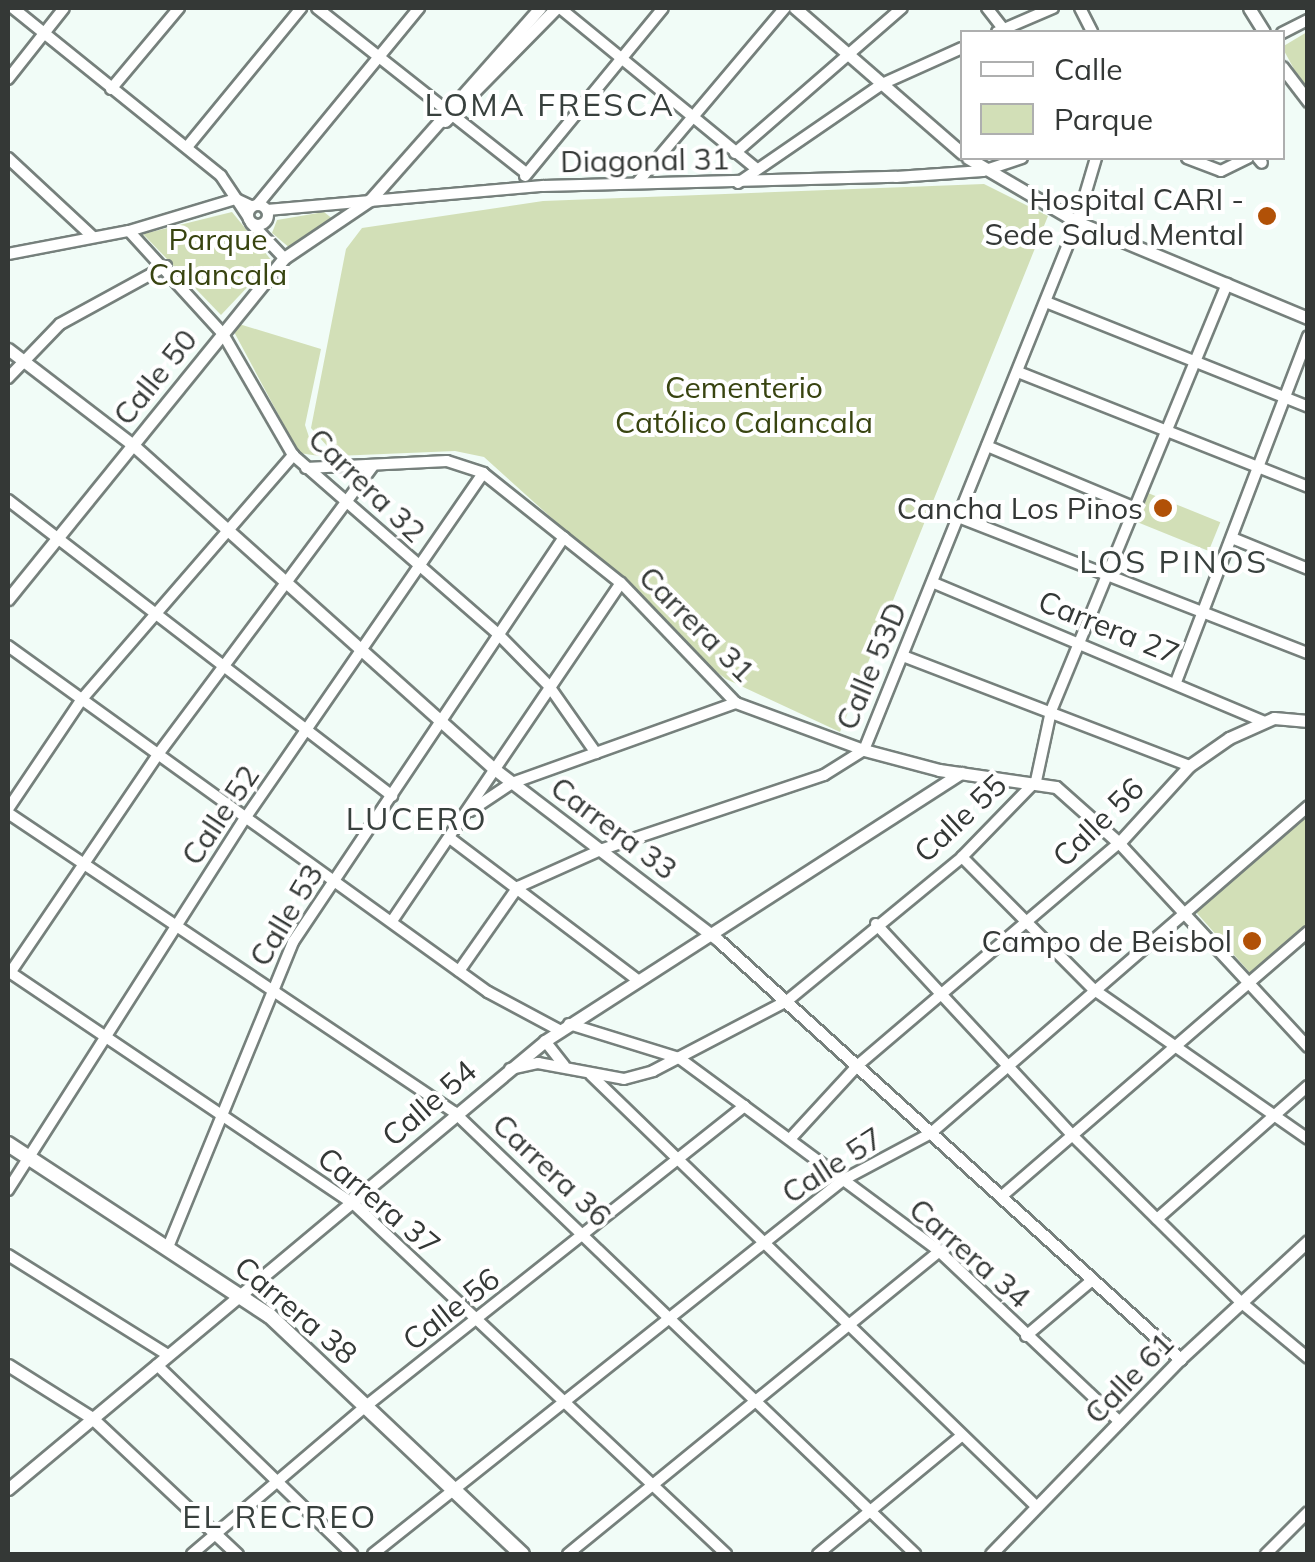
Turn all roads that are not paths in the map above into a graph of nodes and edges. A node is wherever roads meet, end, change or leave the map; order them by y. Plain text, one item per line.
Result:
1 (13, 8) edge
2 (64, 8) edge
3 (179, 8) edge
4 (301, 8) edge
5 (317, 8) edge
6 (420, 8) edge
7 (540, 8) edge
8 (558, 8) edge
9 (663, 8) edge
10 (785, 8) edge
11 (795, 8) edge
12 (902, 8) edge
13 (987, 8) edge
14 (1053, 8) edge
15 (1249, 8) edge
16 (1308, 20) edge
17 (1001, 30) edge
18 (1006, 30) edge
19 (1263, 30) edge
20 (1285, 31) edge
21 (44, 34) junction
22 (960, 49) edge
23 (847, 53) junction
24 (380, 55) junction
25 (621, 58) junction
26 (1285, 71) edge
27 (8, 79) edge
28 (882, 84) junction
29 (111, 89) junction
30 (1308, 101) edge
31 (450, 116) junction
32 (692, 118) junction
33 (187, 148) junction
34 (960, 151) edge
35 (734, 153) junction
36 (8, 158) edge
37 (971, 160) edge
38 (1016, 160) edge
39 (1095, 160) edge
40 (1193, 160) edge
41 (1244, 160) edge
42 (757, 169) junction
43 (983, 170) junction
44 (526, 172) junction
45 (636, 183) junction
46 (738, 183) junction
47 (525, 188) junction
48 (370, 200) junction
49 (336, 205) junction
50 (252, 210) junction
51 (1077, 222) junction
52 (338, 225) junction
53 (129, 231) junction
54 (94, 237) junction
55 (8, 254) edge
56 (284, 258) junction
57 (166, 266) junction
58 (1228, 284) junction
59 (1046, 302) junction
60 (1308, 318) edge
61 (222, 334) junction
62 (1308, 336) edge
63 (8, 349) edge
64 (22, 360) junction
65 (1195, 362) junction
66 (1018, 372) junction
67 (8, 378) edge
68 (1284, 398) junction
69 (1308, 407) edge
70 (1166, 431) junction
71 (133, 445) junction
72 (988, 446) junction
73 (292, 455) junction
74 (372, 467) junction
75 (306, 468) junction
76 (1258, 468) junction
77 (483, 473) junction
78 (1308, 487) edge
79 (8, 500) edge
80 (343, 504) junction
81 (1133, 507) junction
82 (960, 518) junction
83 (227, 529) junction
84 (564, 537) junction
85 (1232, 538) junction
86 (60, 539) junction
87 (419, 569) junction
88 (1308, 569) edge
89 (1106, 574) junction
90 (283, 580) junction
91 (621, 583) junction
92 (934, 583) junction
93 (8, 599) edge
94 (1204, 612) junction
95 (153, 614) junction
96 (496, 633) junction
97 (1078, 642) junction
98 (8, 646) edge
99 (364, 651) junction
100 (1308, 653) edge
101 (904, 656) junction
102 (220, 668) junction
103 (1176, 682) junction
104 (550, 686) junction
105 (82, 699) junction
106 (736, 703) junction
107 (1051, 711) junction
108 (438, 718) junction
109 (1268, 720) junction
110 (1308, 721) edge
111 (307, 731) junction
112 (864, 750) junction
113 (158, 753) junction
114 (596, 753) junction
115 (916, 764) junction
116 (1189, 766) junction
117 (493, 768) junction
118 (961, 774) junction
119 (1036, 781) junction
120 (512, 784) junction
121 (392, 796) junction
122 (917, 800) junction
123 (1308, 806) edge
124 (8, 811) edge
125 (467, 812) junction
126 (246, 817) junction
127 (451, 839) junction
128 (1119, 842) junction
129 (603, 850) junction
130 (962, 857) junction
131 (82, 862) junction
132 (335, 880) junction
133 (518, 887) junction
134 (1184, 913) junction
135 (1028, 920) junction
136 (392, 921) junction
137 (178, 924) junction
138 (876, 924) junction
139 (1308, 932) edge
140 (714, 936) junction
141 (459, 971) junction
142 (9, 972) edge
143 (640, 981) junction
144 (1250, 982) junction
145 (272, 986) junction
146 (1094, 990) junction
147 (941, 995) junction
148 (787, 1001) junction
149 (564, 1027) junction
150 (107, 1038) junction
151 (545, 1040) junction
152 (1174, 1046) junction
153 (1308, 1047) edge
154 (678, 1058) junction
155 (858, 1065) junction
156 (565, 1066) junction
157 (1006, 1067) junction
158 (506, 1070) junction
159 (590, 1074) junction
160 (1308, 1086) edge
161 (744, 1106) junction
162 (454, 1112) junction
163 (220, 1114) junction
164 (1272, 1114) junction
165 (931, 1133) junction
166 (1074, 1137) junction
167 (1308, 1139) edge
168 (790, 1140) junction
169 (8, 1144) edge
170 (28, 1157) junction
171 (676, 1162) junction
172 (843, 1180) junction
173 (8, 1190) edge
174 (1002, 1196) junction
175 (354, 1204) junction
176 (1157, 1218) junction
177 (586, 1236) junction
178 (1308, 1241) edge
179 (762, 1245) junction
180 (168, 1246) junction
181 (939, 1252) junction
182 (8, 1256) edge
183 (1091, 1281) junction
184 (242, 1294) junction
185 (1242, 1303) junction
186 (669, 1319) junction
187 (477, 1321) junction
188 (846, 1324) junction
189 (1026, 1336) junction
190 (168, 1355) junction
191 (1308, 1358) edge
192 (1180, 1359) junction
193 (8, 1365) edge
194 (157, 1365) junction
195 (756, 1399) junction
196 (564, 1403) junction
197 (366, 1406) junction
198 (92, 1418) junction
199 (1120, 1422) junction
200 (961, 1436) junction
201 (278, 1478) junction
202 (654, 1487) junction
203 (8, 1489) edge
204 (455, 1492) junction
205 (1038, 1507) junction
206 (1308, 1512) edge
207 (872, 1513) junction
208 (212, 1532) junction
209 (192, 1554) edge
210 (237, 1554) edge
211 (352, 1554) edge
212 (374, 1554) edge
213 (522, 1554) edge
214 (568, 1554) edge
215 (726, 1554) edge
216 (818, 1554) edge
217 (915, 1554) edge
218 (990, 1554) edge
219 (1266, 1554) edge

1 - 21 street
2 - 21 street
3 - 29 street
4 - 33 street
5 - 24 street
6 - 24 street
7 - 31 street, Calle 50
8 - 25 street
8 - 31 street, Calle 50
9 - 25 street
10 - 32 street
11 - 23 street
12 - 23 street
13 - 17 street
14 - 18 street
15 - 19 street
16 - 20 street
21 - 27 street
21 - 29 street
22 - 28 street
23 - 28 street
23 - 35 street
24 - 31 street
24 - 50 street
25 - 32 street
25 - 44 street
26 - 30 street
28 - 34 street
28 - 42 street
29 - 33 street
31 - 44 street
31 - 48 street, Calle 50
32 - 35 street
32 - 45 street
33 - 50 street
35 - 42 street
36 - 54 street
37 - 43 street
38 - 43 street, Diagonal 31
39 - 51 street, Calle 53D
40 - 41 street
42 - 46 street
43 - 46 street, Diagonal 31
43 - 51 street
44 - 47 street
45 - 46 street, Diagonal 31
45 - 47 street, Diagonal 31
47 - 48 street, Diagonal 31
48 - 49 street, Diagonal 31
48 - 52 street, Calle 50
49 - 50 street, Diagonal 31
49 - 52 street
50 - 53 street, Diagonal 31
50 - 56 street
51 - 58 street
51 - 59 street, Calle 53D
52 - 56 street, Calle 50
53 - 54 street, Diagonal 31
53 - 57 street, Carrera 32
54 - 55 street, Diagonal 31
56 - 61 street, Calle 50
57 - 61 street, Carrera 32
57 - 64 street
58 - 60 street
58 - 65 street, Calle 55
59 - 65 street
59 - 66 street, Calle 53D
61 - 71 street, Calle 50
61 - 73 street, Carrera 32
62 - 68 street
63 - 64 street, Carrera 33
64 - 67 street
64 - 71 street, Carrera 33
65 - 68 street
65 - 70 street, Calle 55
66 - 70 street
66 - 72 street, Calle 53D
68 - 69 street
68 - 76 street
70 - 76 street
70 - 81 street, Calle 55
71 - 83 street, Carrera 33
71 - 86 street, Calle 50
72 - 81 street
72 - 82 street, Calle 53D
73 - 75 street, Carrera 32
73 - 83 street
74 - 75 street, Carrera 31
74 - 77 street, Carrera 31
74 - 80 street
75 - 80 street, Carrera 32
76 - 78 street
76 - 85 street
77 - 84 street, Carrera 31
77 - 87 street, Calle 52
79 - 86 street
80 - 87 street, Carrera 32
80 - 90 street
81 - 89 street, Calle 55
82 - 89 street
82 - 92 street, Calle 53D
83 - 90 street, Carrera 33
83 - 95 street
84 - 91 street, Carrera 31
84 - 96 street, Calle 53
85 - 88 street
85 - 94 street
86 - 93 street, Calle 50
86 - 95 street
87 - 96 street, Carrera 32
87 - 99 street, Calle 52
89 - 94 street
89 - 97 street, Calle 55
90 - 99 street, Carrera 33
90 - 102 street
91 - 104 street
91 - 106 street, Carrera 31
92 - 97 street, Carrera 27
92 - 101 street, Calle 53D
94 - 100 street
94 - 103 street
95 - 102 street
95 - 105 street
96 - 104 street, Carrera 32
96 - 108 street, Calle 53
97 - 103 street, Carrera 27
97 - 107 street, Calle 55
98 - 105 street, Carrera 34
99 - 108 street, Carrera 33
99 - 111 street, Calle 52
101 - 107 street
101 - 112 street, Calle 53D
102 - 111 street
102 - 113 street
103 - 109 street, Carrera 27
104 - 114 street, Carrera 32
104 - 117 street
105 - 113 street, Carrera 34
105 - 124 street
106 - 112 street, Carrera 31
106 - 114 street
107 - 116 street
107 - 119 street, Calle 55
108 - 117 street, Carrera 33
108 - 121 street, Calle 53
109 - 110 street, Carrera 27
109 - 116 street, Calle 56
111 - 121 street
111 - 126 street, Calle 52
112 - 115 street, Carrera 31
112 - 129 street, Calle 53D
113 - 126 street, Carrera 34
113 - 131 street
114 - 120 street
115 - 118 street, Carrera 31
115 - 122 street
116 - 128 street, Calle 56
117 - 120 street, Carrera 33
117 - 125 street
118 - 119 street, Carrera 31
118 - 122 street, Calle 54
119 - 128 street, Carrera 31
119 - 130 street, Calle 55
120 - 125 street
120 - 129 street, Carrera 33
121 - 132 street, Calle 53
122 - 140 street, Calle 54
123 - 134 street, Calle 57
124 - 131 street, Carrera 36
125 - 127 street
126 - 132 street, Carrera 34
126 - 137 street, Calle 52
127 - 133 street
127 - 136 street
128 - 134 street
128 - 135 street, Calle 56
129 - 133 street, Calle 53D
129 - 140 street, Carrera 33
130 - 135 street
130 - 138 street, Calle 55
131 - 137 street, Carrera 36
131 - 142 street
132 - 136 street, Carrera 34
132 - 145 street, Calle 53
133 - 141 street
133 - 143 street
134 - 144 street
134 - 146 street, Calle 57
135 - 146 street
135 - 147 street, Calle 56
136 - 141 street, Carrera 34
137 - 145 street, Carrera 36
137 - 150 street, Calle 52
138 - 147 street
138 - 148 street, Calle 55
139 - 144 street
140 - 143 street, Calle 54
140 - 148 street, Carrera 33
141 - 149 street, Carrera 34
142 - 150 street, Carrera 37
143 - 149 street, Calle 54
144 - 152 street
144 - 153 street
145 - 162 street, Carrera 36
145 - 163 street, Calle 53
146 - 152 street
146 - 157 street, Calle 57
147 - 155 street, Calle 56
147 - 157 street
148 - 154 street, Calle 55
148 - 155 street, Carrera 33
149 - 151 street, Calle 54
149 - 154 street, Carrera 34
150 - 163 street, Carrera 37
150 - 170 street, Calle 52
151 - 156 street
151 - 158 street, Calle 54
152 - 164 street
152 - 166 street
154 - 159 street, Calle 55
154 - 161 street, Carrera 34
155 - 165 street, Carrera 33
155 - 168 street, Calle 56
156 - 158 street, Calle 55
156 - 159 street, Calle 55
157 - 165 street, Calle 57
157 - 166 street
158 - 162 street, Calle 54
159 - 171 street
160 - 164 street
161 - 168 street, Carrera 34
161 - 171 street, Calle 56
162 - 175 street, Calle 54
162 - 177 street, Carrera 36
163 - 175 street, Carrera 37
163 - 180 street, Calle 53
164 - 167 street
164 - 176 street
165 - 172 street, Calle 57
165 - 174 street, Carrera 33
166 - 174 street
166 - 176 street
168 - 172 street, Carrera 34
169 - 170 main road, Carrera 38
170 - 173 street, Calle 52
170 - 180 main road, Carrera 38
171 - 177 street, Calle 56
171 - 179 street
172 - 179 street, Calle 57
172 - 181 street, Carrera 34
174 - 183 street, Carrera 33
175 - 184 street, Calle 54
175 - 187 street, Carrera 37
176 - 185 street
177 - 186 street, Carrera 36
177 - 187 street, Calle 56
178 - 185 street, Calle 61
179 - 186 street, Calle 57
179 - 188 street
180 - 184 main road, Carrera 38
181 - 188 street
181 - 189 street, Carrera 34
182 - 190 street
183 - 189 street
183 - 192 street, Carrera 33
184 - 190 street, Calle 54
184 - 197 main road, Carrera 38
185 - 191 street
185 - 192 street, Calle 61
186 - 195 street, Carrera 36
186 - 196 street, Calle 57
187 - 196 street, Carrera 37
187 - 197 street, Calle 56
188 - 195 street
188 - 200 street
189 - 199 street, Carrera 34
190 - 194 street, Calle 54
192 - 199 street, Calle 61
193 - 198 street
194 - 198 street, Calle 54
194 - 201 street
195 - 202 street
195 - 207 street, Carrera 36
196 - 202 street, Carrera 37
196 - 204 street, Calle 57
197 - 201 street, Calle 56
197 - 204 main road, Carrera 38
198 - 203 street, Calle 54
198 - 208 street
199 - 205 street, Calle 61
200 - 205 street
200 - 207 street
201 - 208 street, Calle 56
201 - 211 street
202 - 214 street
202 - 215 street, Carrera 37
204 - 212 street, Calle 57
204 - 213 main road, Carrera 38
205 - 218 street, Calle 61
206 - 219 street
207 - 216 street
207 - 217 street, Carrera 36
208 - 209 street, Calle 56
208 - 210 street

